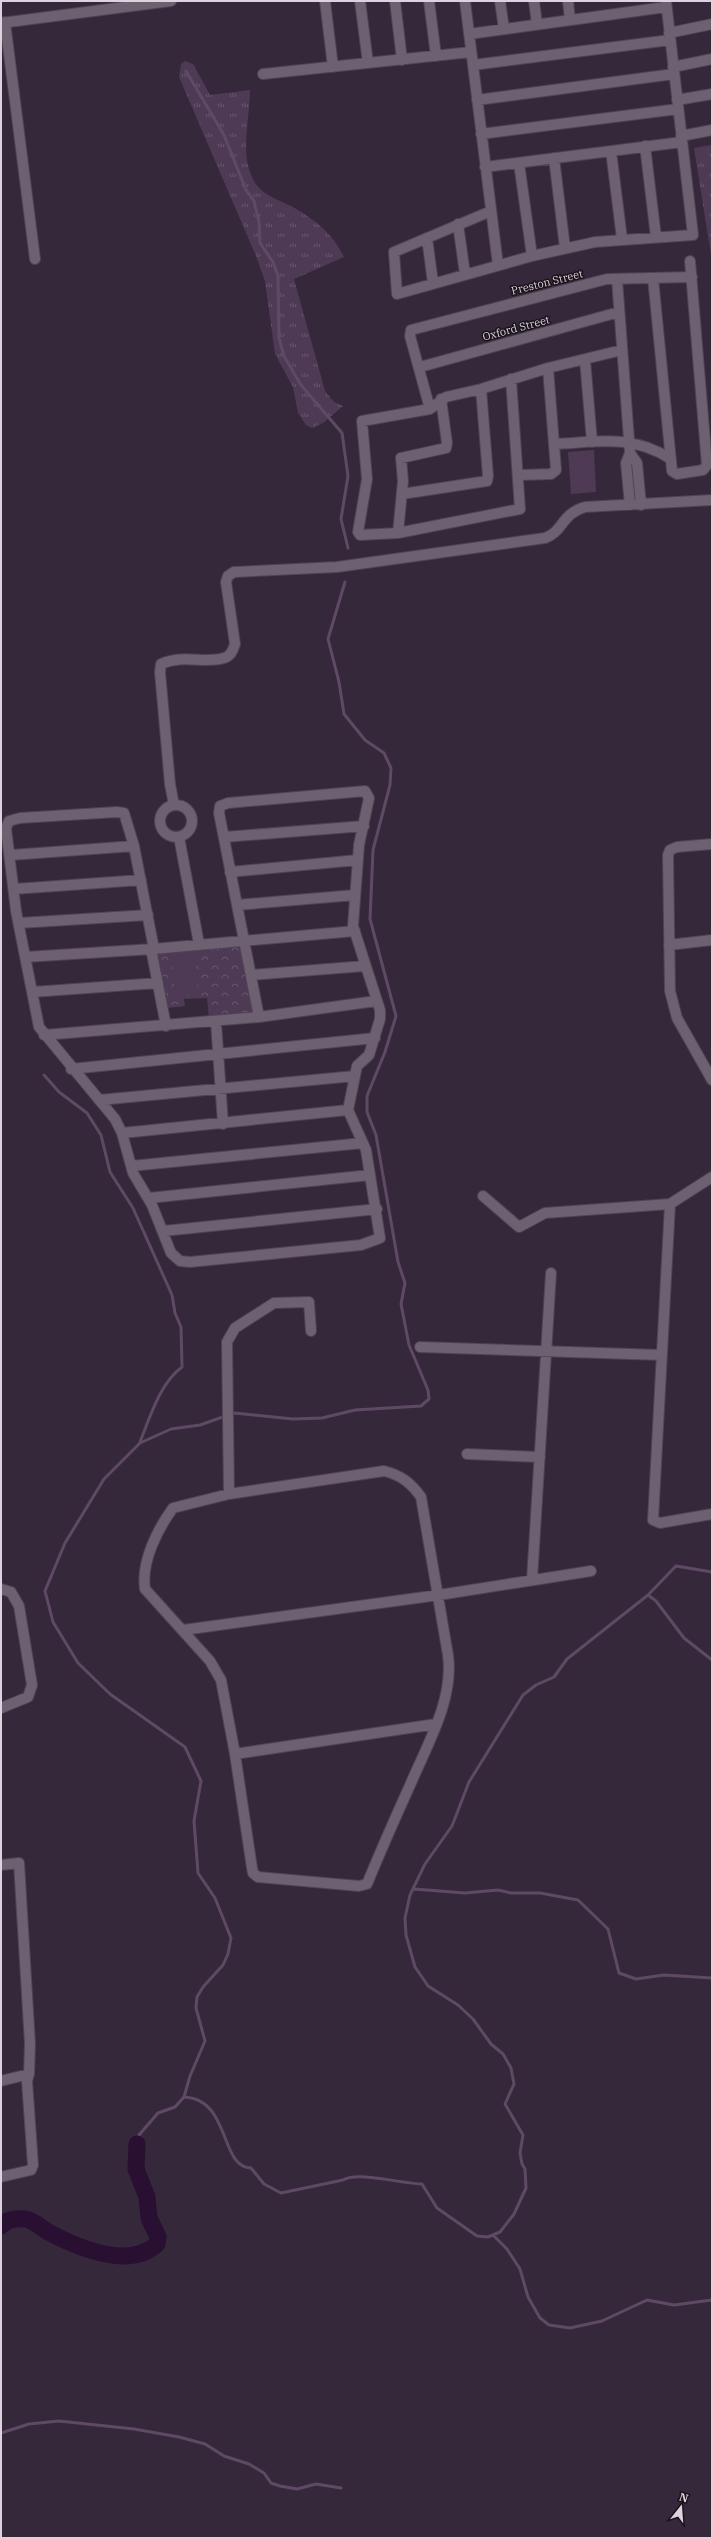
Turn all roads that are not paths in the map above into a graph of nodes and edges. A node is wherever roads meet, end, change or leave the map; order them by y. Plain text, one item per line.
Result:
1 (170, 1) edge
2 (326, 1) edge
3 (360, 1) edge
4 (395, 1) edge
5 (429, 1) edge
6 (465, 1) edge
7 (500, 1) edge
8 (534, 1) edge
9 (568, 1) edge
10 (666, 4) edge
11 (570, 20) junction
12 (3, 23) edge
13 (537, 24) junction
14 (712, 24) edge
15 (504, 29) junction
16 (469, 34) junction
17 (670, 36) junction
18 (471, 52) junction
19 (436, 56) junction
20 (712, 59) edge
21 (402, 60) junction
22 (368, 63) junction
23 (473, 65) junction
24 (333, 67) junction
25 (674, 70) junction
26 (263, 74) dead end
27 (712, 94) edge
28 (477, 100) junction
29 (677, 104) junction
30 (712, 130) edge
31 (481, 134) junction
32 (682, 139) junction
33 (646, 146) junction
34 (611, 151) junction
35 (554, 158) junction
36 (519, 163) junction
37 (485, 167) junction
38 (491, 211) junction
39 (458, 224) junction
40 (656, 237) junction
41 (427, 238) junction
42 (622, 239) junction
43 (565, 248) junction
44 (532, 256) junction
45 (36, 260) dead end
46 (690, 261) dead end
47 (498, 265) junction
48 (464, 274) junction
49 (692, 277) junction
50 (653, 278) junction
51 (617, 279) junction
52 (433, 283) junction
53 (619, 312) junction
54 (622, 350) junction
55 (585, 360) junction
56 (420, 367) junction
57 (548, 368) junction
58 (511, 379) junction
59 (480, 389) junction
60 (441, 399) junction
61 (430, 409) junction
62 (592, 442) junction
63 (628, 442) junction
64 (554, 444) junction
65 (630, 453) junction
66 (671, 459) junction
67 (520, 475) junction
68 (402, 494) junction
69 (712, 500) edge
70 (630, 505) junction
71 (641, 505) junction
72 (398, 533) junction
73 (174, 805) junction
74 (364, 826) junction
75 (179, 837) junction
76 (224, 837) junction
77 (712, 844) edge
78 (134, 846) junction
79 (11, 855) junction
80 (358, 860) junction
81 (230, 872) junction
82 (141, 880) junction
83 (14, 889) junction
84 (355, 895) junction
85 (236, 905) junction
86 (148, 915) junction
87 (19, 923) junction
88 (355, 931) junction
89 (243, 940) junction
90 (712, 940) edge
91 (199, 944) junction
92 (669, 945) junction
93 (153, 949) junction
94 (25, 957) junction
95 (365, 966) junction
96 (251, 975) junction
97 (158, 983) junction
98 (32, 992) junction
99 (376, 1001) junction
100 (259, 1017) junction
101 (216, 1022) junction
102 (166, 1026) junction
103 (44, 1035) junction
104 (375, 1038) junction
105 (218, 1056) junction
106 (71, 1069) junction
107 (355, 1076) junction
108 (712, 1080) edge
109 (221, 1090) junction
110 (99, 1100) junction
111 (348, 1110) junction
112 (223, 1124) junction
113 (122, 1133) junction
114 (363, 1143) junction
115 (131, 1166) junction
116 (370, 1175) junction
117 (712, 1177) edge
118 (483, 1196) dead end
119 (149, 1198) junction
120 (670, 1204) junction
121 (377, 1209) junction
122 (164, 1231) junction
123 (551, 1273) dead end
124 (311, 1332) dead end
125 (420, 1347) dead end
126 (547, 1352) junction
127 (662, 1355) junction
128 (467, 1454) dead end
129 (540, 1457) junction
130 (229, 1494) junction
131 (712, 1514) edge
132 (591, 1571) dead end
133 (532, 1580) junction
134 (1, 1589) edge
135 (439, 1596) junction
136 (183, 1630) junction
137 (1, 1708) edge
138 (436, 1724) junction
139 (235, 1754) junction
140 (1, 1865) edge
141 (29, 2074) junction
142 (1, 2081) edge
143 (1, 2177) edge

1 - 12 street
2 - 24 street
3 - 22 street
4 - 21 street
5 - 19 street
6 - 16 street
7 - 15 street
8 - 13 street
9 - 11 street
10 - 11 street
10 - 17 street
11 - 13 street
12 - 45 street
13 - 15 street
14 - 17 street
15 - 16 street
16 - 18 street
17 - 23 street
17 - 25 street
18 - 19 street
18 - 23 street
19 - 21 street
20 - 25 street
21 - 22 street
22 - 24 street
23 - 28 street
24 - 26 street
25 - 28 street
25 - 29 street
27 - 29 street
28 - 31 street
29 - 31 street
29 - 32 street
30 - 32 street
31 - 37 street
32 - 33 street
32 - 40 street
33 - 34 street
33 - 40 street
34 - 35 street
34 - 42 street
35 - 36 street
35 - 43 street
36 - 37 street
36 - 44 street
37 - 38 street
38 - 39 street
38 - 47 street
39 - 41 street
39 - 48 street
40 - 42 street
41 - 52 street
41 - 52 street
42 - 43 street
43 - 44 street
44 - 47 street
46 - 49 street
47 - 48 street
48 - 52 street
49 - 50 street, Preston Street
49 - 66 street
50 - 51 street, Preston Street
50 - 66 street
51 - 53 street
51 - 56 street, Preston Street
53 - 54 street
53 - 56 street, Oxford Street
54 - 55 street
54 - 63 street
55 - 57 street
55 - 62 street
56 - 61 street
57 - 58 street
57 - 64 street
58 - 59 street
58 - 67 street
59 - 60 street
59 - 68 street
60 - 61 street
60 - 68 street
61 - 72 street
62 - 63 street
62 - 64 street
63 - 65 street
63 - 66 street
64 - 67 street
65 - 70 street
65 - 71 street
67 - 72 street
68 - 72 street
69 - 71 street
70 - 71 street
70 - 73 street
73 - 75 street
73 - 75 street
74 - 76 street
74 - 76 street
74 - 80 street
75 - 91 street
76 - 81 street
77 - 92 street
78 - 79 street
78 - 79 street
78 - 82 street
79 - 83 street
80 - 81 street
80 - 84 street
81 - 85 street
82 - 83 street
82 - 86 street
83 - 87 street
84 - 85 street
84 - 88 street
85 - 89 street
86 - 87 street
86 - 93 street
87 - 94 street
88 - 89 street
88 - 95 street
89 - 91 street
89 - 96 street
90 - 92 street
91 - 93 street
92 - 108 street
93 - 94 street
93 - 97 street
94 - 98 street
95 - 96 street
95 - 99 street
96 - 100 street
97 - 98 street
97 - 102 street
98 - 103 street
99 - 100 street
99 - 104 street
100 - 101 street
101 - 102 street
101 - 105 street
102 - 103 street
103 - 106 street
104 - 105 street
104 - 107 street
105 - 106 street
105 - 109 street
106 - 110 street
107 - 109 street
107 - 111 street
109 - 110 street
109 - 112 street
110 - 113 street
111 - 112 street
111 - 114 street
112 - 113 street
113 - 115 street
114 - 115 street
114 - 116 street
115 - 119 street
116 - 119 street
116 - 121 street
117 - 120 street
118 - 120 street
119 - 122 street
120 - 127 street
121 - 122 street
121 - 122 street
123 - 126 street
124 - 130 street
125 - 126 street
126 - 127 street
126 - 129 street
127 - 131 street
128 - 129 street
129 - 133 street
130 - 135 street
130 - 136 street
132 - 133 street
133 - 135 street
134 - 137 street
135 - 136 street
135 - 138 street
136 - 139 street
138 - 139 street
138 - 139 street
140 - 141 street
141 - 142 street
141 - 143 street

